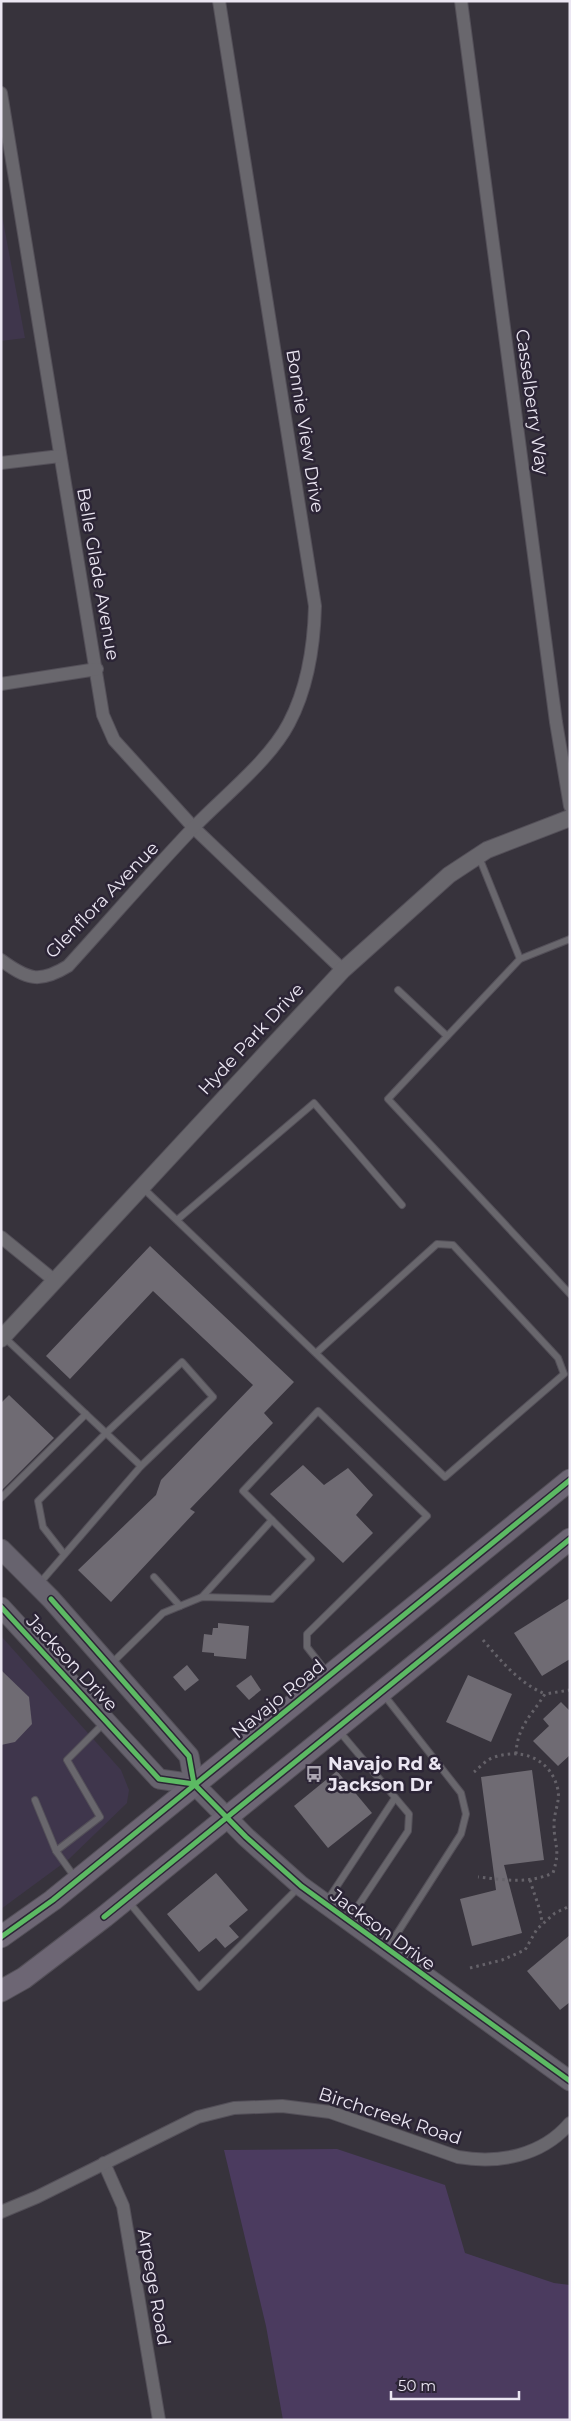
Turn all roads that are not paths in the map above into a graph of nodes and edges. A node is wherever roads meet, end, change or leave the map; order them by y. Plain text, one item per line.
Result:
1 (219, 1) edge
2 (461, 1) edge
3 (1, 93) edge
4 (60, 456) junction
5 (1, 464) edge
6 (97, 670) junction
7 (1, 684) edge
8 (570, 806) edge
9 (570, 818) edge
10 (194, 828) junction
11 (478, 856) junction
12 (570, 939) edge
13 (520, 958) junction
14 (1, 960) edge
15 (343, 970) junction
16 (398, 990) dead end
17 (447, 1036) junction
18 (143, 1187) junction
19 (402, 1205) dead end
20 (177, 1220) junction
21 (1, 1236) edge
22 (55, 1281) junction
23 (570, 1294) edge
24 (3, 1337) edge
25 (316, 1353) junction
26 (86, 1414) junction
27 (106, 1433) junction
28 (141, 1466) junction
29 (570, 1480) edge
30 (1, 1498) edge
31 (272, 1520) junction
32 (570, 1539) edge
33 (1, 1548) edge
34 (64, 1554) junction
35 (154, 1577) dead end
36 (38, 1585) junction
37 (202, 1597) junction
38 (180, 1606) junction
39 (1, 1607) edge
40 (109, 1666) junction
41 (328, 1675) junction
42 (381, 1691) junction
43 (106, 1720) junction
44 (336, 1728) junction
45 (194, 1784) junction
46 (395, 1798) junction
47 (34, 1800) dead end
48 (226, 1817) junction
49 (56, 1851) junction
50 (77, 1880) junction
51 (301, 1886) junction
52 (126, 1899) junction
53 (324, 1904) junction
54 (348, 1921) junction
55 (1, 1937) edge
56 (387, 1950) junction
57 (1, 1991) edge
58 (570, 2081) edge
59 (570, 2123) edge
60 (104, 2163) junction
61 (1, 2212) edge
62 (159, 2420) edge

1 - 10 street, Bonnie View Drive
2 - 8 street, Casselberry Way
3 - 4 street, Belle Glade Avenue
4 - 5 street
4 - 6 street, Belle Glade Avenue
6 - 7 street
6 - 10 street, Belle Glade Avenue
9 - 11 street, Hyde Park Drive
10 - 14 street, Glenflora Avenue
10 - 15 street, Belle Glade Avenue
11 - 13 lane
11 - 15 street, Hyde Park Drive
12 - 13 lane
13 - 17 lane
15 - 18 street, Hyde Park Drive
16 - 17 lane
17 - 23 lane
18 - 20 lane
18 - 22 street, Hyde Park Drive
19 - 20 lane
20 - 25 lane
21 - 22 street
22 - 24 street, Hyde Park Drive
24 - 26 lane
25 - 25 lane
26 - 27 lane
26 - 30 lane
27 - 28 lane
27 - 28 lane
27 - 34 lane
28 - 34 lane
29 - 41 main road, Navajo Road
31 - 37 lane
31 - 37 lane
31 - 41 lane
32 - 42 main road
33 - 36 main road, Jackson Drive
34 - 36 lane
35 - 38 lane
36 - 40 main road, Jackson Drive
37 - 38 lane
38 - 40 lane
39 - 43 main road, Jackson Drive
40 - 45 main road, Jackson Drive
41 - 45 main road, Navajo Road
42 - 44 main road
42 - 56 lane
43 - 45 main road, Jackson Drive
43 - 49 lane
44 - 46 lane
44 - 48 main road
45 - 48 main road, Jackson Drive
45 - 50 main road, Navajo Road
46 - 53 lane
46 - 54 lane
47 - 49 lane
48 - 51 main road, Jackson Drive
48 - 52 main road
49 - 50 lane
50 - 55 main road, Navajo Road
51 - 52 lane
51 - 53 main road, Jackson Drive
52 - 57 main road
53 - 54 main road, Jackson Drive
54 - 56 main road, Jackson Drive
56 - 58 main road, Jackson Drive
59 - 60 street, Birchcreek Road
60 - 61 street, Birchcreek Road
60 - 62 street, Arpege Road

